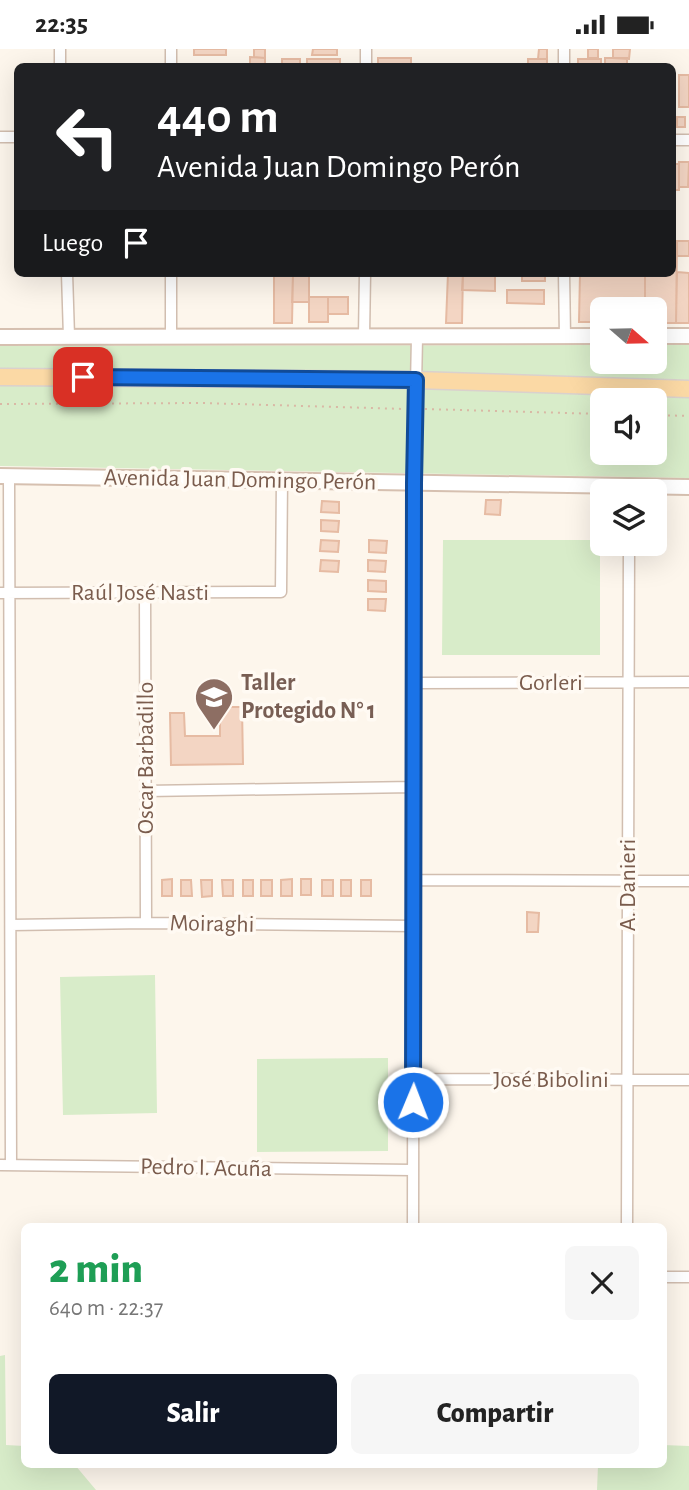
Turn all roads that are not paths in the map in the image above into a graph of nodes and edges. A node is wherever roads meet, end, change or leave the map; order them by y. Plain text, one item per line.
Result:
1 (67, 277) edge
2 (171, 277) edge
3 (365, 277) edge
4 (565, 277) edge
5 (667, 336) edge
6 (689, 336) edge
7 (0, 337) edge
8 (69, 337) junction
9 (171, 337) junction
10 (364, 337) junction
11 (417, 337) junction
12 (565, 337) junction
13 (590, 337) edge
14 (0, 377) edge
15 (416, 380) junction
16 (689, 389) edge
17 (5, 476) edge
18 (282, 479) junction
19 (414, 483) junction
20 (689, 487) edge
21 (590, 488) edge
22 (667, 488) edge
23 (629, 556) edge
24 (5, 593) edge
25 (145, 593) junction
26 (629, 682) junction
27 (689, 682) edge
28 (414, 683) junction
29 (414, 787) junction
30 (146, 791) junction
31 (415, 880) junction
32 (5, 881) edge
33 (628, 881) junction
34 (689, 881) edge
35 (146, 923) junction
36 (10, 925) junction
37 (414, 926) junction
38 (414, 1079) junction
39 (627, 1080) junction
40 (689, 1080) edge
41 (5, 1165) edge
42 (412, 1170) junction
43 (413, 1223) edge
44 (626, 1223) edge
45 (667, 1277) edge
46 (689, 1277) edge

1 - 8 street
2 - 9 street
3 - 10 street
4 - 12 street
5 - 6 main road
7 - 8 main road
8 - 9 main road
9 - 10 main road
10 - 11 main road
11 - 12 main road
11 - 15 street
12 - 13 main road
14 - 15 main road
15 - 16 main road
15 - 19 street
17 - 18 main road, Avenida Juan Domingo Perón
17 - 24 street
18 - 19 main road, Avenida Juan Domingo Perón
18 - 25 street, Raúl José Nasti
19 - 21 main road, Avenida Juan Domingo Perón
19 - 28 street
20 - 22 main road, Avenida Juan Domingo Perón
23 - 26 street, A. Danieri
24 - 25 street, Raúl José Nasti
24 - 32 street
25 - 30 street, Oscar Barbadillo
26 - 27 street, Gorleri
26 - 28 street, Gorleri
26 - 33 street, A. Danieri
28 - 29 street
29 - 30 street
29 - 31 street
30 - 35 street, Oscar Barbadillo
31 - 33 street
31 - 37 street
32 - 36 street
33 - 34 street
33 - 39 street, A. Danieri
35 - 36 street, Moiraghi
35 - 37 street, Moiraghi
36 - 41 street
37 - 38 street
38 - 39 street, José Bibolini
38 - 42 street
39 - 40 street, José Bibolini
39 - 44 street, A. Danieri
41 - 42 street, Pedro I. Acuña
42 - 43 street
45 - 46 street

